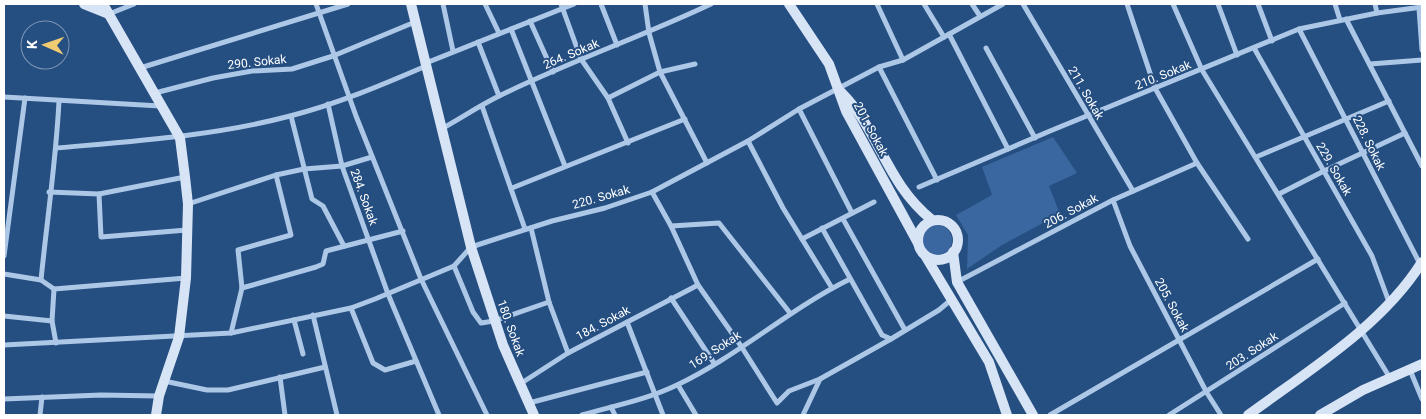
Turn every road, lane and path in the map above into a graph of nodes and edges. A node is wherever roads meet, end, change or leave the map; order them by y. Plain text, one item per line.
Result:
1 (84, 4) edge
2 (103, 4) edge
3 (134, 4) edge
4 (316, 4) edge
5 (348, 4) edge
6 (411, 4) edge
7 (443, 4) edge
8 (485, 4) edge
9 (574, 4) edge
10 (601, 4) edge
11 (645, 4) edge
12 (711, 4) edge
13 (789, 4) edge
14 (877, 4) edge
15 (924, 4) edge
16 (972, 4) edge
17 (1022, 4) edge
18 (1127, 4) edge
19 (1173, 4) edge
20 (1218, 4) edge
21 (1258, 4) edge
22 (1335, 4) edge
23 (1374, 4) edge
24 (1000, 5) edge
25 (562, 6) edge
26 (1421, 8) edge
27 (319, 13) junction
28 (1377, 13) junction
29 (109, 14) junction
30 (980, 16) junction
31 (1343, 20) junction
32 (530, 21) junction
33 (416, 22) junction
34 (511, 29) junction
35 (1299, 30) junction
36 (499, 33) junction
37 (649, 33) junction
38 (949, 34) junction
39 (944, 37) junction
40 (1272, 41) junction
41 (478, 42) junction
42 (617, 45) junction
43 (986, 48) dead end
44 (1254, 48) junction
45 (1422, 50) edge
46 (453, 51) junction
47 (1237, 55) junction
48 (333, 56) junction
49 (581, 59) junction
50 (903, 60) junction
51 (1422, 60) edge
52 (426, 64) junction
53 (695, 64) dead end
54 (1370, 64) junction
55 (879, 67) junction
56 (140, 68) junction
57 (1202, 70) junction
58 (553, 72) junction
59 (660, 72) junction
60 (531, 83) junction
61 (1155, 88) junction
62 (838, 89) junction
63 (155, 93) junction
64 (499, 96) junction
65 (4, 97) edge
66 (25, 98) junction
67 (349, 98) junction
68 (608, 98) junction
69 (59, 101) junction
70 (1389, 101) junction
71 (328, 104) junction
72 (162, 106) junction
73 (482, 106) junction
74 (800, 109) junction
75 (291, 116) junction
76 (1088, 116) junction
77 (685, 119) junction
78 (1346, 119) junction
79 (443, 128) junction
80 (1406, 133) junction
81 (1304, 136) junction
82 (180, 138) junction
83 (1035, 138) junction
84 (748, 141) junction
85 (628, 143) junction
86 (56, 148) junction
87 (1008, 149) junction
88 (1362, 153) junction
89 (372, 157) junction
90 (1256, 157) junction
91 (707, 163) junction
92 (1196, 163) junction
93 (342, 166) junction
94 (565, 166) junction
95 (1422, 166) edge
96 (304, 168) junction
97 (1324, 171) junction
98 (276, 175) junction
99 (186, 177) junction
100 (937, 180) junction
101 (919, 187) dead end
102 (512, 188) junction
103 (1133, 191) junction
104 (49, 192) junction
105 (652, 192) junction
106 (99, 194) junction
107 (1279, 194) junction
108 (1113, 200) junction
109 (874, 202) dead end
110 (188, 204) junction
111 (852, 213) junction
112 (843, 219) junction
113 (932, 220) junction
114 (671, 226) junction
115 (531, 228) junction
116 (822, 228) junction
117 (188, 230) junction
118 (525, 230) junction
119 (403, 231) junction
120 (369, 239) junction
121 (802, 239) junction
122 (1248, 239) dead end
123 (918, 243) junction
124 (344, 246) junction
125 (471, 246) junction
126 (954, 252) junction
127 (4, 256) edge
128 (926, 257) junction
129 (1318, 259) junction
130 (1422, 264) edge
131 (454, 266) junction
132 (4, 274) edge
133 (186, 278) junction
134 (421, 279) junction
135 (850, 279) junction
136 (41, 280) junction
137 (958, 282) junction
138 (698, 285) junction
139 (242, 288) junction
140 (832, 288) junction
141 (54, 289) junction
142 (388, 294) junction
143 (671, 298) junction
144 (952, 299) junction
145 (550, 302) junction
146 (1389, 302) junction
147 (1345, 303) junction
148 (351, 308) junction
149 (790, 313) junction
150 (313, 315) junction
151 (4, 316) edge
152 (294, 320) junction
153 (52, 321) junction
154 (494, 321) junction
155 (627, 322) junction
156 (905, 330) junction
157 (1361, 331) junction
158 (231, 333) junction
159 (179, 337) junction
160 (1179, 338) junction
161 (891, 339) junction
162 (56, 343) junction
163 (4, 345) edge
164 (741, 346) junction
165 (568, 353) junction
166 (303, 354) dead end
167 (416, 361) junction
168 (714, 364) junction
169 (1422, 364) edge
170 (325, 367) junction
171 (1410, 369) junction
172 (647, 372) junction
173 (280, 377) junction
174 (1390, 378) junction
175 (820, 379) junction
176 (164, 381) junction
177 (520, 384) junction
178 (678, 385) junction
179 (1207, 393) junction
180 (655, 395) junction
181 (159, 396) junction
182 (42, 397) junction
183 (4, 399) edge
184 (1422, 399) edge
185 (528, 403) junction
186 (611, 407) junction
187 (588, 414) edge
188 (40, 415) edge
189 (156, 415) edge
190 (285, 415) edge
191 (338, 415) edge
192 (439, 415) edge
193 (487, 415) edge
194 (534, 415) edge
195 (582, 415) edge
196 (614, 415) edge
197 (662, 415) edge
198 (696, 415) edge
199 (803, 415) edge
200 (1007, 415) edge
201 (1033, 415) edge
202 (1050, 415) edge
203 (1169, 415) edge
204 (1221, 415) edge
205 (1248, 415) edge
206 (1320, 415) edge

1 - 29 street
2 - 29 street
3 - 29 street
4 - 27 street
5 - 27 street
6 - 33 street, 180. Sokak
7 - 46 street
8 - 36 street
9 - 25 street
10 - 42 street
11 - 37 street
12 - 37 street, 264. Sokak
13 - 62 street
14 - 50 street
15 - 39 street
16 - 30 street
17 - 76 street, 211. Sokak
18 - 61 street
19 - 57 street
20 - 47 street
21 - 40 street
22 - 31 street
23 - 28 street
24 - 30 street, 220. Sokak
25 - 32 street
25 - 49 street
26 - 28 street, 210. Sokak
26 - 45 street
27 - 48 street
27 - 56 street
28 - 31 street, 210. Sokak
29 - 56 street
30 - 38 street, 220. Sokak
31 - 35 street, 210. Sokak
31 - 54 street
32 - 34 street
32 - 58 street
33 - 48 street, 290. Sokak
33 - 52 street, 180. Sokak
34 - 36 street
34 - 60 street
35 - 40 street, 210. Sokak
35 - 78 street, 228. Sokak
36 - 41 street
37 - 42 street, 264. Sokak
37 - 59 street
38 - 39 street, 220. Sokak
38 - 87 street
39 - 50 street, 220. Sokak
40 - 44 street, 210. Sokak
41 - 46 street
41 - 64 street
42 - 49 street, 264. Sokak
43 - 83 street
44 - 47 street, 210. Sokak
44 - 81 street, 229. Sokak
46 - 52 street
47 - 57 street, 210. Sokak
48 - 63 street, 290. Sokak
48 - 67 street
49 - 58 street, 264. Sokak
49 - 68 street
50 - 55 street, 220. Sokak
51 - 54 street
52 - 67 street
52 - 79 street, 180. Sokak
53 - 59 street
54 - 70 street
55 - 62 street, 220. Sokak
55 - 100 street
56 - 63 street
57 - 61 street, 210. Sokak
57 - 90 street
58 - 60 street, 264. Sokak
59 - 68 street
59 - 77 street
60 - 64 street, 264. Sokak
60 - 94 street
61 - 76 street, 210. Sokak
61 - 92 street
62 - 74 street, 220. Sokak
62 - 113 street, 201. Sokak
62 - 123 street, 201. Sokak
63 - 72 street
64 - 73 street, 264. Sokak
65 - 66 street
66 - 69 street
66 - 127 street
67 - 71 street
67 - 89 street
68 - 85 street
69 - 72 street
69 - 86 street
70 - 78 street
70 - 80 street
71 - 75 street
71 - 93 street, 284. Sokak
72 - 82 street
73 - 79 street, 264. Sokak
73 - 102 street
74 - 84 street, 220. Sokak
74 - 111 street
75 - 82 street
75 - 96 street
76 - 83 street, 210. Sokak
76 - 103 street, 211. Sokak
77 - 85 street
77 - 91 street
78 - 81 street
78 - 88 street, 228. Sokak
79 - 125 street, 180. Sokak
80 - 88 street
80 - 95 street
81 - 90 street
81 - 97 street, 229. Sokak
82 - 86 street
82 - 99 street
83 - 87 street, 210. Sokak
84 - 91 street, 220. Sokak
84 - 121 street
85 - 94 street
86 - 104 street
87 - 100 street, 210. Sokak
88 - 97 street
88 - 130 street, 228. Sokak
89 - 93 street
89 - 119 street
90 - 107 street
91 - 105 street, 220. Sokak
92 - 103 street, 206. Sokak
92 - 122 street
93 - 96 street
93 - 120 street, 284. Sokak
94 - 102 street
96 - 98 street
96 - 124 street
97 - 107 street
97 - 146 street, 229. Sokak
98 - 110 street
98 - 139 street
99 - 106 street
99 - 110 street
100 - 101 street, 210. Sokak
102 - 118 street
103 - 108 street, 206. Sokak
104 - 106 street
104 - 136 street
105 - 114 street
105 - 115 street, 220. Sokak
106 - 117 street
107 - 129 street
108 - 137 street, 206. Sokak
108 - 160 street, 205. Sokak
109 - 111 street
110 - 117 street
111 - 112 street
112 - 116 street
112 - 156 street
113 - 123 street
113 - 126 street, 201. Sokak
114 - 138 street
114 - 149 street
115 - 118 street, 220. Sokak
115 - 145 street
116 - 121 street
116 - 135 street
117 - 133 street
118 - 125 street, 220. Sokak
119 - 120 street
119 - 134 street
120 - 124 street
120 - 142 street, 284. Sokak
121 - 140 street
123 - 128 street, 201. Sokak
124 - 139 street
125 - 131 street
125 - 154 street, 180. Sokak
126 - 128 street
126 - 137 street, 201. Sokak
128 - 144 street, 201. Sokak
129 - 147 street
129 - 160 street
130 - 146 street
131 - 134 street
131 - 154 street
132 - 136 street
133 - 141 street
133 - 159 street
134 - 142 street
134 - 193 street
135 - 140 street, 169. Sokak
135 - 161 street
136 - 141 street
137 - 201 street, 201. Sokak
138 - 143 street, 184. Sokak
138 - 164 street
139 - 158 street
140 - 149 street, 169. Sokak
141 - 153 street
142 - 148 street
142 - 167 street, 284. Sokak
143 - 155 street, 184. Sokak
143 - 168 street
144 - 156 street
144 - 200 street, 201. Sokak
145 - 154 street
145 - 165 street
146 - 157 street
147 - 157 street
147 - 179 street, 203. Sokak
148 - 150 street
148 - 167 street
149 - 164 street, 169. Sokak
150 - 152 street
150 - 170 street
151 - 153 street
152 - 158 street
152 - 166 street
153 - 162 street
154 - 177 street, 180. Sokak
155 - 165 street, 184. Sokak
155 - 172 street
156 - 161 street
157 - 174 street
157 - 205 street
158 - 159 street
159 - 162 street
159 - 176 street
160 - 179 street, 205. Sokak
160 - 202 street
161 - 175 street
162 - 163 street
164 - 168 street, 169. Sokak
164 - 175 street
165 - 177 street, 184. Sokak
167 - 192 street, 284. Sokak
168 - 178 street, 169. Sokak
169 - 171 street
170 - 173 street
170 - 191 street
171 - 174 street
171 - 184 street
172 - 180 street
172 - 185 street
173 - 176 street
173 - 190 street
174 - 206 street
175 - 199 street
176 - 181 street
177 - 185 street, 180. Sokak
178 - 180 street, 169. Sokak
178 - 198 street
179 - 203 street, 203. Sokak
179 - 204 street, 205. Sokak
180 - 186 street, 169. Sokak
180 - 197 street
181 - 182 street
181 - 189 street
182 - 183 street
182 - 188 street
185 - 194 street, 180. Sokak
186 - 187 street, 169. Sokak
186 - 196 street
187 - 195 street, 169. Sokak

